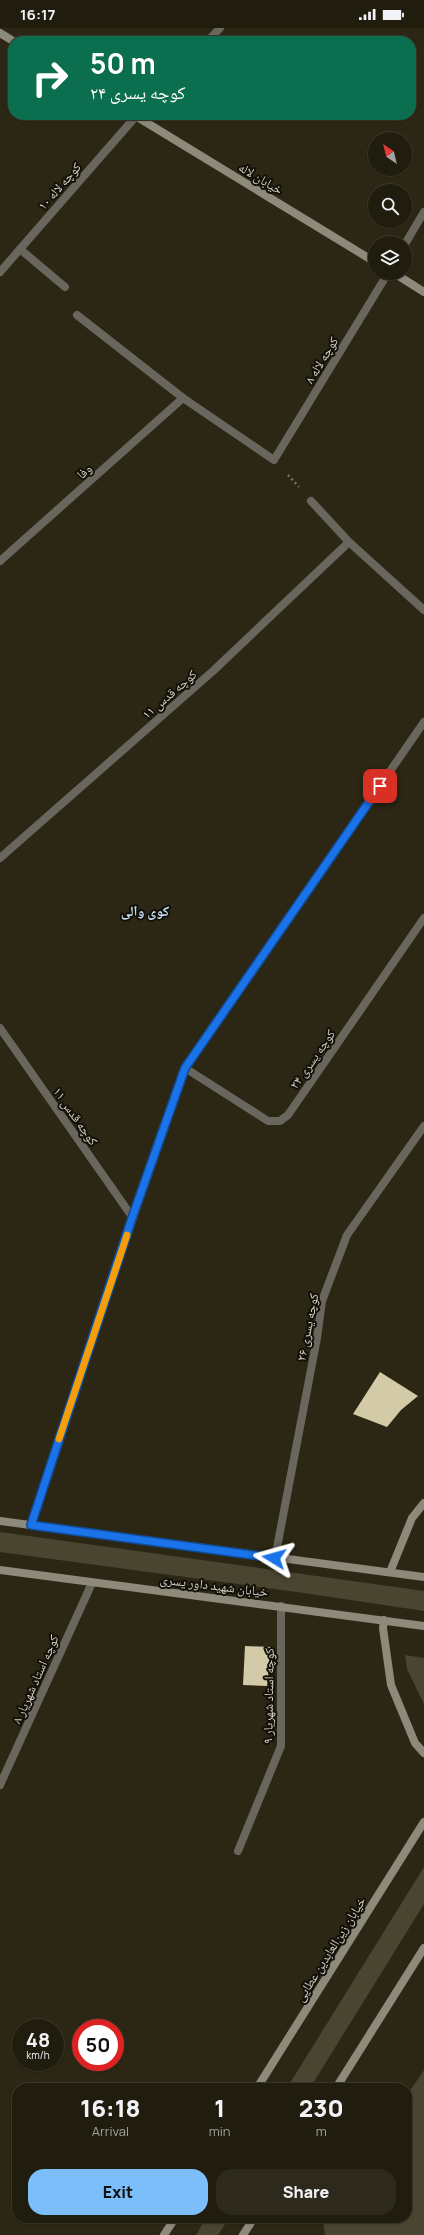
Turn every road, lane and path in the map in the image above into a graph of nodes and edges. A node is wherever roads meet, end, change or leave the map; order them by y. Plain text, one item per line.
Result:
1 (220, 28) edge
2 (213, 36) edge
3 (132, 120) edge
4 (144, 120) edge
5 (424, 212) edge
6 (410, 236) edge
7 (20, 249) junction
8 (368, 258) edge
9 (0, 272) edge
10 (384, 280) edge
11 (405, 280) edge
12 (65, 287) dead end
13 (424, 292) edge
14 (77, 315) dead end
15 (183, 398) junction
16 (274, 460) junction
17 (312, 501) joint
18 (349, 542) junction
19 (0, 561) edge
20 (424, 610) edge
21 (424, 722) edge
22 (0, 858) edge
23 (424, 918) edge
24 (0, 1028) edge
25 (185, 1068) junction
26 (424, 1126) edge
27 (132, 1218) junction
28 (424, 1503) edge
29 (0, 1521) edge
30 (31, 1525) junction
31 (274, 1558) junction
32 (0, 1570) edge
33 (390, 1572) junction
34 (424, 1577) edge
35 (92, 1582) junction
36 (281, 1606) junction
37 (384, 1620) junction
38 (424, 1626) edge
39 (424, 1753) edge
40 (0, 1785) edge
41 (424, 1822) edge
42 (238, 1851) dead end
43 (424, 1948) edge
44 (260, 2083) edge
45 (339, 2083) edge
46 (171, 2223) edge
47 (251, 2223) edge
48 (164, 2235) edge
49 (243, 2235) edge

1 - 2 street
3 - 7 street, کوچه لاله ۱۰
4 - 8 main road, خیابان لاله
5 - 6 street
7 - 9 street, کوچه لاله ۱۰
7 - 12 street
10 - 16 street, کوچه لاله ۸
11 - 13 main road
14 - 15 street
15 - 16 street
15 - 19 street, وفا
16 - 17 path
17 - 18 street
18 - 20 street
18 - 22 street, کوچه قدس ۱۱
21 - 25 street
23 - 25 street, کوچه یسری ۲۴
24 - 27 street, کوچه قدس ۱۱
25 - 27 street
26 - 31 street, کوچه یسری ۲۶
27 - 30 street
28 - 33 main road
29 - 30 main road
30 - 31 main road
31 - 33 main road
32 - 35 main road, خیابان شهید داور یسری
33 - 34 main road
35 - 36 main road, خیابان شهید داور یسری
35 - 40 street, کوچه استاد شهریار ۸
36 - 37 main road, خیابان شهید داور یسری
36 - 42 street, کوچه استاد شهریار ۹
37 - 38 main road, خیابان شهید داور یسری
37 - 39 main road
41 - 44 main road, خیابان زین‌العابدین عطایی
43 - 45 main road
46 - 48 main road
47 - 49 main road

